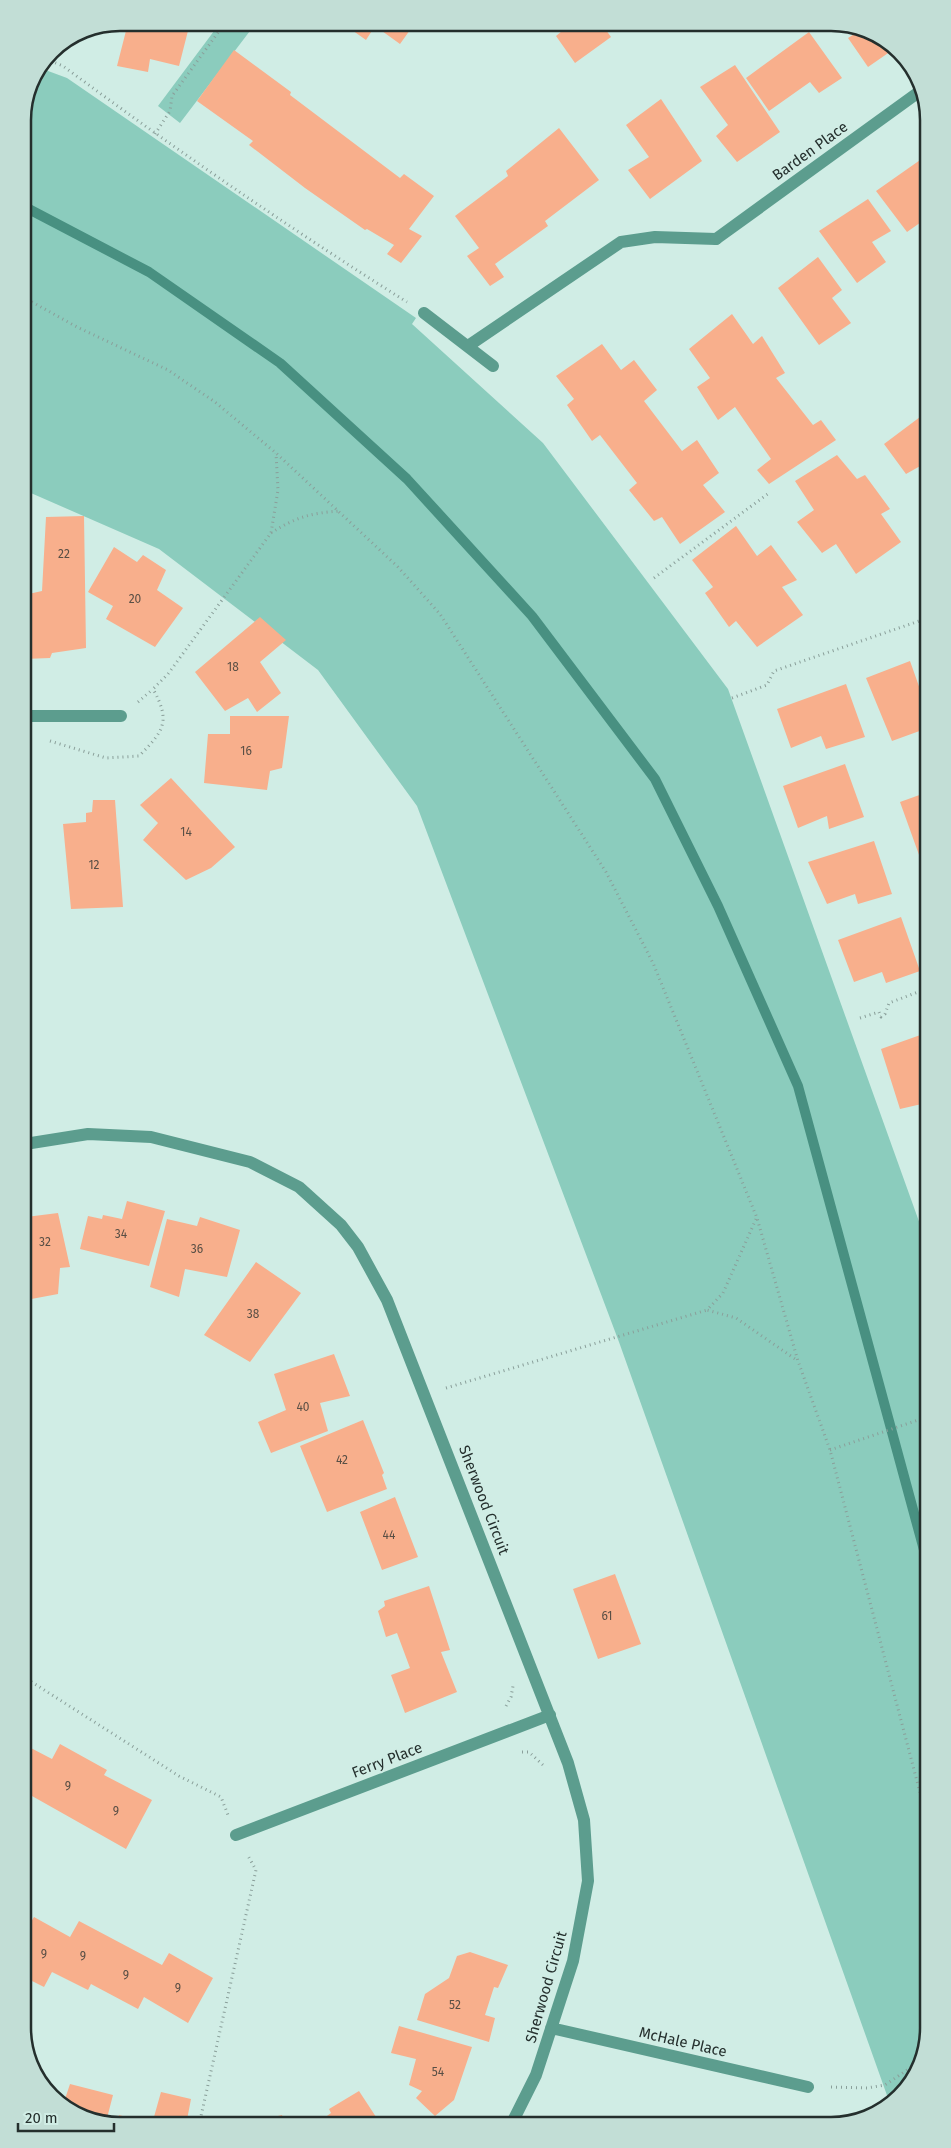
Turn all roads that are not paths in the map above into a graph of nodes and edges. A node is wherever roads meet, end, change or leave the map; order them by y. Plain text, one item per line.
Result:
1 (916, 94) edge
2 (424, 313) road end
3 (468, 346) junction
4 (493, 366) dead end
5 (31, 716) edge
6 (120, 716) dead end
7 (31, 1143) edge
8 (550, 1715) junction
9 (236, 1834) road end
10 (551, 2028) junction
11 (808, 2087) road end
12 (515, 2117) edge

1 - 3 street, Barden Place
2 - 3 street
3 - 4 street
5 - 6 street
7 - 8 street, Sherwood Circuit
8 - 9 street, Ferry Place
8 - 10 street, Sherwood Circuit
10 - 11 street, McHale Place
10 - 12 street, Sherwood Circuit

